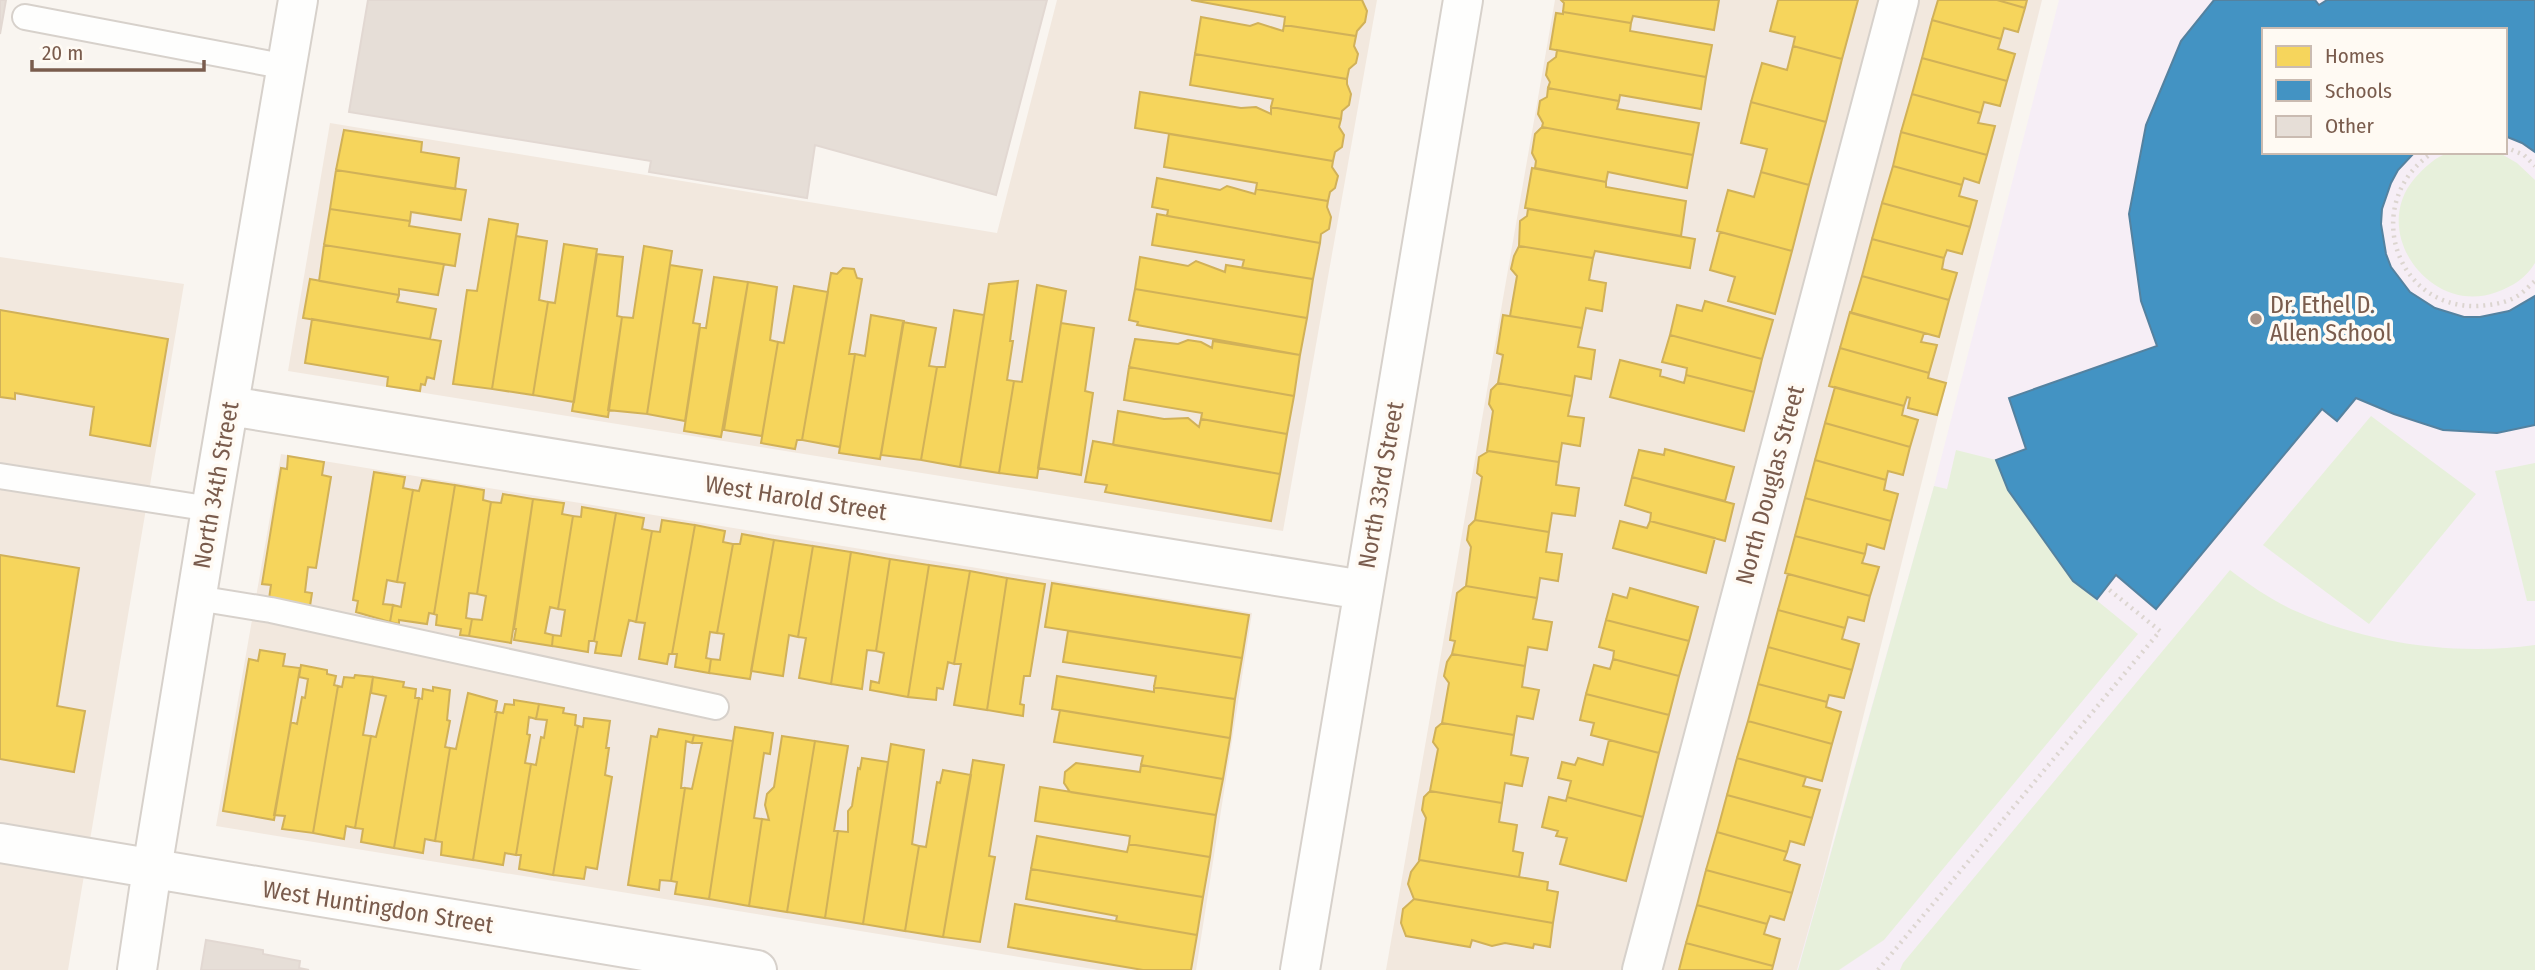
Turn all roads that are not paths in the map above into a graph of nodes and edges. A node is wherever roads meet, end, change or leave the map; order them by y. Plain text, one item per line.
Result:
1 (298, 0) edge
2 (1462, 0) edge
3 (1899, 0) edge
4 (25, 17) dead end
5 (287, 67) junction
6 (230, 406) junction
7 (0, 476) edge
8 (211, 509) junction
9 (1363, 590) junction
10 (197, 598) junction
11 (716, 707) dead end
12 (0, 843) edge
13 (152, 869) junction
14 (137, 970) edge
15 (757, 970) edge
16 (1300, 970) edge
17 (1642, 970) edge

1 - 5 street, North 34th Street
2 - 9 street, North 33rd Street
3 - 17 street, North Douglas Street
4 - 5 lane
5 - 6 street, North 34th Street
6 - 8 street, North 34th Street
6 - 9 street, West Harold Street
7 - 8 lane
8 - 10 street, North 34th Street
9 - 16 street, North 33rd Street
10 - 11 lane
10 - 13 street, North 34th Street
12 - 13 street, West Huntingdon Street
13 - 14 street, North 34th Street
13 - 15 street, West Huntingdon Street

